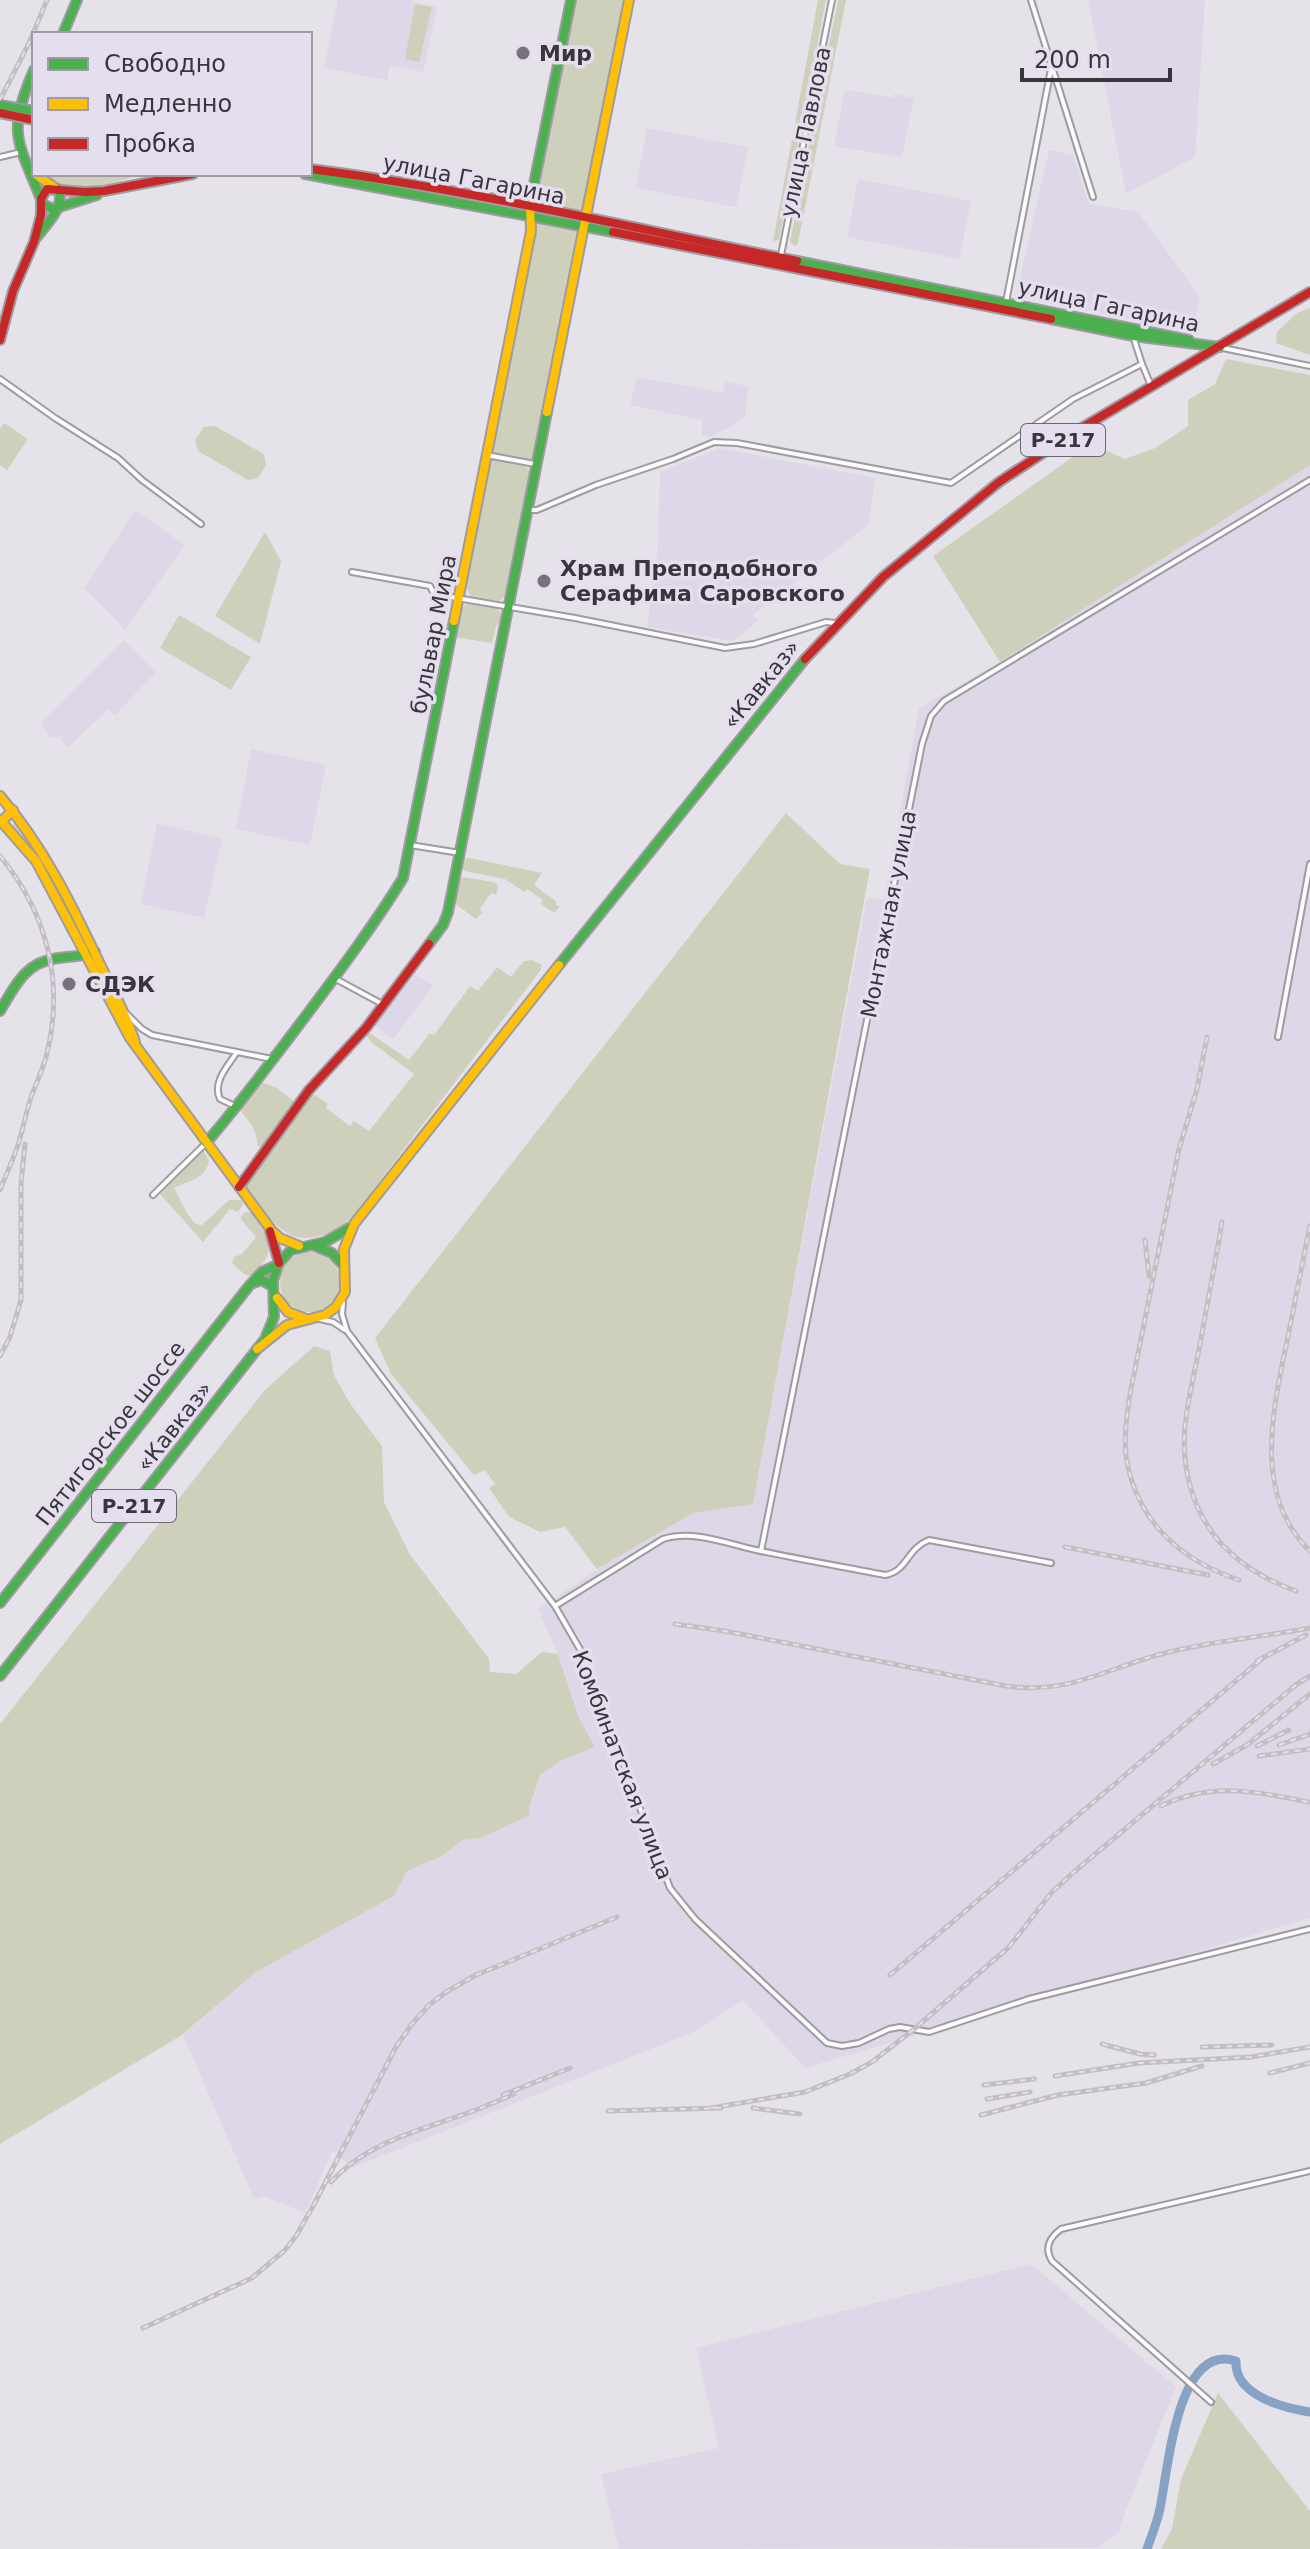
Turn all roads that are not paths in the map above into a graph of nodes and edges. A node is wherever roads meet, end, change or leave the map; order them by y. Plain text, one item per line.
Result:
1 (77, 0) edge
2 (571, 0) edge
3 (629, 0) edge
4 (832, 0) edge
5 (1031, 0) edge
6 (68, 32) edge
7 (1051, 69) junction
8 (32, 73) edge
9 (0, 105) edge
10 (32, 111) edge
11 (0, 113) edge
12 (32, 120) edge
13 (17, 153) junction
14 (0, 157) edge
15 (312, 169) edge
16 (32, 172) edge
17 (312, 175) edge
18 (33, 176) edge
19 (38, 176) edge
20 (178, 176) edge
21 (58, 189) junction
22 (110, 191) junction
23 (1093, 197) dead end
24 (41, 199) junction
25 (58, 207) junction
26 (530, 212) junction
27 (585, 222) junction
28 (34, 242) junction
29 (779, 261) junction
30 (1310, 292) edge
31 (1004, 306) junction
32 (1134, 332) junction
33 (0, 340) edge
34 (1221, 347) junction
35 (1142, 364) junction
36 (1310, 366) edge
37 (0, 379) edge
38 (1152, 388) junction
39 (486, 455) junction
40 (535, 464) junction
41 (1310, 480) edge
42 (526, 510) junction
43 (201, 524) dead end
44 (352, 572) dead end
45 (460, 599) junction
46 (507, 606) junction
47 (837, 623) junction
48 (0, 798) edge
49 (11, 808) junction
50 (1, 820) edge
51 (410, 845) junction
52 (460, 853) junction
53 (1310, 864) edge
54 (91, 954) junction
55 (334, 978) junction
56 (384, 1005) junction
57 (0, 1011) edge
58 (125, 1012) junction
59 (1278, 1037) dead end
60 (137, 1047) junction
61 (237, 1052) junction
62 (272, 1059) junction
63 (237, 1107) junction
64 (206, 1143) junction
65 (239, 1187) junction
66 (153, 1195) dead end
67 (266, 1223) junction
68 (354, 1224) junction
69 (315, 1246) junction
70 (300, 1247) junction
71 (278, 1264) junction
72 (344, 1267) junction
73 (249, 1286) junction
74 (274, 1290) junction
75 (344, 1297) junction
76 (304, 1318) junction
77 (317, 1318) junction
78 (347, 1331) junction
79 (257, 1349) junction
80 (761, 1551) junction
81 (1051, 1563) dead end
82 (0, 1603) edge
83 (555, 1606) junction
84 (0, 1676) edge
85 (1310, 1929) edge
86 (1310, 2171) edge
87 (1211, 2402) dead end

1 - 6 main road
2 - 26 main road, бульвар Мира
3 - 27 main road
4 - 29 street, улица Павлова
5 - 7 street
7 - 23 street
7 - 31 street
8 - 13 main road
9 - 10 main road, bridge
11 - 12 main road, bridge
13 - 14 street
13 - 16 main road
15 - 26 main road, улица Гагарина
17 - 26 main road, улица Гагарина
18 - 24 main road
19 - 21 main road
20 - 22 main road
21 - 22 main road
21 - 24 main road
21 - 25 main road
22 - 25 main road
24 - 25 main road
24 - 28 main road
25 - 28 main road
26 - 27 main road, улица Гагарина
26 - 39 main road, бульвар Мира
27 - 29 main road, улица Гагарина
27 - 40 main road
28 - 33 main road
29 - 31 main road, улица Гагарина
30 - 34 main road, «Кавказ» / Р-217
31 - 32 main road, улица Гагарина
32 - 34 main road, улица Гагарина
32 - 35 street
34 - 36 street
34 - 38 main road, «Кавказ» / Р-217
35 - 38 street
35 - 42 street
37 - 43 street
38 - 47 main road, «Кавказ» / Р-217
39 - 40 street
39 - 45 main road, бульвар Мира
40 - 42 main road
41 - 80 street, Монтажная улица
42 - 46 main road
44 - 45 street
45 - 46 street
45 - 51 main road, бульвар Мира
46 - 47 street
46 - 52 main road
47 - 68 main road, «Кавказ» / Р-217
48 - 49 main road
49 - 50 main road
49 - 54 main road
50 - 54 main road
51 - 52 street
51 - 55 main road, бульвар Мира
52 - 56 main road
53 - 59 street
54 - 57 main road
54 - 58 main road
54 - 60 main road
55 - 56 street
55 - 62 main road, бульвар Мира
56 - 65 main road
58 - 60 main road
58 - 61 street
60 - 64 main road
61 - 62 street
61 - 63 street
62 - 63 main road, бульвар Мира
63 - 64 main road, бульвар Мира
64 - 65 main road
64 - 66 street, бульвар Мира
65 - 67 main road
67 - 70 main road
67 - 71 main road
68 - 69 main road, «Кавказ» / Р-217
68 - 72 main road, «Кавказ» / Р-217
69 - 70 main road, «Кавказ» / Р-217
69 - 72 main road
70 - 71 main road
71 - 73 main road, Пятигорское шоссе
71 - 74 main road, «Кавказ» / Р-217
72 - 75 main road, «Кавказ» / Р-217
73 - 74 main road
73 - 82 main road, Пятигорское шоссе
74 - 76 main road
74 - 79 main road, «Кавказ» / Р-217
75 - 77 main road
75 - 78 street
76 - 77 main road, «Кавказ» / Р-217
76 - 79 main road, «Кавказ» / Р-217
77 - 78 street, Комбинатская улица
78 - 83 street, Комбинатская улица
79 - 84 main road, «Кавказ» / Р-217
80 - 81 street
80 - 83 street
83 - 85 street, Комбинатская улица
86 - 87 street

